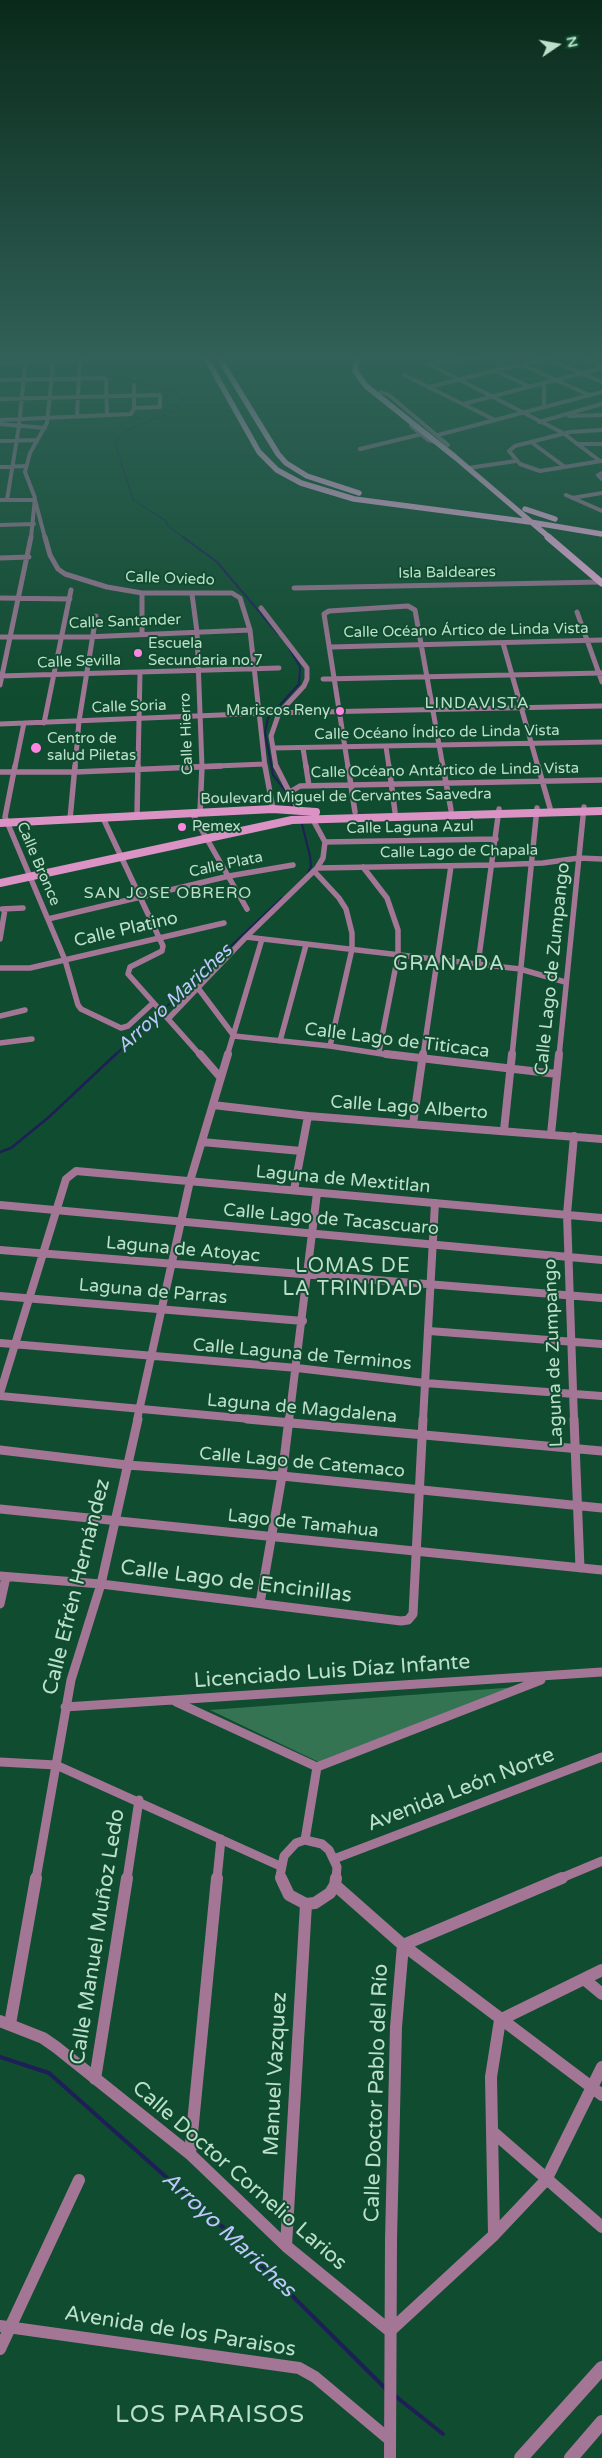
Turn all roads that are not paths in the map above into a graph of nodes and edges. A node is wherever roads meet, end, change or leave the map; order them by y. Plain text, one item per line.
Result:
1 (10, 471) edge
2 (25, 471) edge
3 (280, 471) edge
4 (297, 471) edge
5 (471, 471) edge
6 (480, 471) edge
7 (600, 474) edge
8 (602, 479) edge
9 (602, 493) edge
10 (566, 495) dead end
11 (572, 498) junction
12 (0, 500) edge
13 (7, 500) junction
14 (35, 500) junction
15 (508, 503) junction
16 (503, 511) junction
17 (602, 511) edge
18 (523, 512) junction
19 (555, 518) junction
20 (531, 519) junction
21 (34, 524) junction
22 (542, 524) junction
23 (0, 526) edge
24 (602, 526) edge
25 (564, 528) junction
26 (554, 534) junction
27 (602, 534) edge
28 (29, 557) junction
29 (0, 558) edge
30 (602, 575) edge
31 (601, 583) edge
32 (294, 588) dead end
33 (71, 590) dead end
34 (142, 593) junction
35 (192, 594) junction
36 (0, 598) edge
37 (20, 598) junction
38 (70, 598) junction
39 (261, 608) dead end
40 (577, 612) dead end
41 (96, 616) dead end
42 (250, 630) junction
43 (197, 632) junction
44 (142, 634) junction
45 (0, 636) edge
46 (12, 636) junction
47 (62, 637) junction
48 (93, 637) junction
49 (587, 640) junction
50 (602, 640) edge
51 (503, 643) junction
52 (422, 644) junction
53 (331, 647) junction
54 (254, 668) junction
55 (279, 668) dead end
56 (198, 671) junction
57 (140, 672) junction
58 (600, 673) edge
59 (86, 674) junction
60 (513, 674) junction
61 (1, 676) edge
62 (54, 676) junction
63 (428, 676) junction
64 (335, 678) junction
65 (323, 679) dead end
66 (602, 682) edge
67 (0, 685) edge
68 (602, 706) edge
69 (523, 709) junction
70 (434, 710) junction
71 (340, 712) junction
72 (278, 713) junction
73 (259, 714) junction
74 (199, 717) junction
75 (138, 720) junction
76 (79, 722) junction
77 (24, 723) junction
78 (44, 723) junction
79 (0, 724) edge
80 (602, 742) edge
81 (533, 744) junction
82 (440, 745) junction
83 (386, 746) junction
84 (273, 748) junction
85 (303, 748) junction
86 (345, 748) junction
87 (265, 764) junction
88 (202, 766) junction
89 (138, 770) junction
90 (0, 772) edge
91 (13, 772) junction
92 (76, 772) junction
93 (602, 780) edge
94 (543, 782) junction
95 (448, 783) junction
96 (393, 784) junction
97 (352, 785) junction
98 (309, 786) junction
99 (290, 792) junction
100 (602, 807) edge
101 (550, 808) junction
102 (275, 809) junction
103 (451, 810) junction
104 (537, 810) junction
105 (585, 810) junction
106 (356, 812) junction
107 (395, 812) junction
108 (499, 812) junction
109 (602, 812) edge
110 (196, 813) junction
111 (305, 815) junction
112 (137, 816) junction
113 (103, 818) junction
114 (70, 819) junction
115 (281, 821) junction
116 (3, 823) edge
117 (206, 838) junction
118 (496, 839) junction
119 (325, 842) junction
120 (121, 856) junction
121 (579, 858) junction
122 (602, 859) edge
123 (531, 864) junction
124 (293, 865) dead end
125 (493, 865) junction
126 (451, 866) junction
127 (363, 867) junction
128 (316, 870) junction
129 (31, 876) junction
130 (229, 876) junction
131 (0, 883) edge
132 (140, 897) junction
133 (23, 908) dead end
134 (2, 909) edge
135 (247, 909) dead end
136 (48, 919) junction
137 (224, 923) dead end
138 (159, 937) junction
139 (246, 937) junction
140 (0, 939) edge
141 (262, 939) junction
142 (306, 944) junction
143 (352, 949) junction
144 (398, 955) junction
145 (65, 960) junction
146 (438, 960) junction
147 (478, 964) junction
148 (0, 968) edge
149 (520, 969) junction
150 (565, 982) junction
151 (198, 988) junction
152 (155, 1005) junction
153 (25, 1010) dead end
154 (0, 1016) edge
155 (166, 1016) junction
156 (234, 1036) junction
157 (32, 1039) dead end
158 (280, 1041) junction
159 (0, 1043) edge
160 (330, 1046) junction
161 (379, 1052) junction
162 (423, 1060) junction
163 (509, 1070) junction
164 (557, 1074) junction
165 (220, 1077) junction
166 (213, 1104) junction
167 (308, 1116) junction
168 (413, 1124) junction
169 (504, 1130) junction
170 (552, 1134) junction
171 (574, 1136) junction
172 (602, 1139) edge
173 (202, 1142) junction
174 (301, 1151) junction
175 (190, 1181) junction
176 (294, 1190) junction
177 (317, 1193) junction
178 (435, 1203) junction
179 (0, 1205) edge
180 (57, 1209) junction
181 (567, 1214) junction
182 (602, 1218) edge
183 (180, 1221) junction
184 (312, 1233) junction
185 (431, 1244) junction
186 (0, 1250) edge
187 (42, 1254) junction
188 (567, 1256) junction
189 (602, 1260) edge
190 (172, 1262) junction
191 (307, 1276) junction
192 (430, 1285) junction
193 (570, 1295) junction
194 (0, 1296) edge
195 (28, 1298) junction
196 (602, 1298) edge
197 (162, 1308) junction
198 (303, 1321) junction
199 (429, 1331) junction
200 (572, 1342) junction
201 (0, 1343) edge
202 (14, 1344) junction
203 (602, 1344) edge
204 (153, 1357) junction
205 (297, 1368) junction
206 (425, 1383) junction
207 (573, 1394) junction
208 (0, 1395) edge
209 (602, 1396) edge
210 (140, 1410) junction
211 (287, 1424) junction
212 (421, 1436) junction
213 (574, 1449) junction
214 (0, 1450) edge
215 (602, 1451) edge
216 (127, 1465) junction
217 (282, 1476) junction
218 (419, 1490) junction
219 (576, 1505) junction
220 (602, 1508) edge
221 (0, 1509) edge
222 (115, 1520) junction
223 (273, 1537) junction
224 (416, 1552) junction
225 (580, 1568) junction
226 (602, 1570) edge
227 (3, 1577) edge
228 (101, 1584) junction
229 (260, 1603) junction
230 (0, 1604) edge
231 (602, 1672) edge
232 (548, 1678) junction
233 (174, 1702) junction
234 (65, 1707) junction
235 (602, 1757) edge
236 (0, 1762) edge
237 (56, 1765) junction
238 (317, 1767) junction
239 (138, 1800) junction
240 (221, 1838) junction
241 (305, 1840) junction
242 (334, 1859) junction
243 (602, 1861) edge
244 (280, 1866) junction
245 (335, 1885) junction
246 (306, 1904) junction
247 (403, 1945) junction
248 (602, 1970) edge
249 (584, 1979) junction
250 (602, 1994) edge
251 (500, 2020) junction
252 (5, 2022) edge
253 (602, 2067) edge
254 (95, 2080) junction
255 (597, 2091) edge
256 (493, 2132) junction
257 (190, 2154) junction
258 (79, 2180) dead end
259 (546, 2180) junction
260 (602, 2227) edge
261 (494, 2235) junction
262 (286, 2246) junction
263 (5, 2326) edge
264 (390, 2331) junction
265 (0, 2349) edge
266 (602, 2368) edge
267 (602, 2422) edge
268 (390, 2440) junction
269 (390, 2458) edge
270 (521, 2458) edge
271 (571, 2458) edge

1 - 13 street
2 - 14 street, Calle Oviedo
3 - 20 main road
4 - 16 main road
5 - 15 main road
6 - 18 main road
7 - 8 street
9 - 11 street
10 - 11 street
11 - 17 street
12 - 13 street
13 - 14 street
14 - 21 street
14 - 34 street, Calle Oviedo
15 - 16 main road
15 - 18 main road
16 - 18 main road
18 - 19 main road
18 - 20 main road
19 - 20 main road
19 - 24 main road
20 - 22 main road
20 - 31 main road
21 - 23 street
21 - 28 street
22 - 25 main road
22 - 26 main road
25 - 26 main road
25 - 27 main road
26 - 30 main road
28 - 29 street
28 - 37 street
31 - 32 street, Isla Baldeares
33 - 38 street
34 - 35 street, Calle Oviedo
34 - 44 street
35 - 42 street, Calle Oviedo
35 - 43 street, Calle Hierro
36 - 37 street
37 - 38 street
37 - 46 street
38 - 47 street
39 - 72 street
40 - 49 street
41 - 48 street
42 - 43 street, Calle Santander
42 - 54 street
43 - 44 street, Calle Santander
43 - 56 street, Calle Hierro
44 - 48 street, Calle Santander
45 - 46 street, Calle Santander
46 - 47 street, Calle Santander
46 - 61 street
47 - 48 street, Calle Santander
47 - 62 street
48 - 59 street
49 - 50 street, Calle Océano Ártico de Linda Vista
49 - 51 street, Calle Océano Ártico de Linda Vista
49 - 58 street
51 - 52 street, Calle Océano Ártico de Linda Vista
51 - 60 street
52 - 53 street, Calle Océano Ártico de Linda Vista
52 - 53 street
52 - 63 street
53 - 64 street
54 - 55 street, Calle Sevilla
54 - 56 street, Calle Sevilla
54 - 73 street
56 - 57 street, Calle Sevilla
56 - 74 street, Calle Hierro
57 - 59 street, Calle Sevilla
57 - 75 street
58 - 60 street
58 - 66 street
59 - 62 street, Calle Sevilla
59 - 76 street
60 - 63 street
60 - 69 street
61 - 62 street, Calle Sevilla
61 - 67 street
62 - 78 street
63 - 64 street
63 - 70 street
64 - 65 street
64 - 71 street
68 - 69 street, Calle Soria
69 - 70 street, Calle Soria
69 - 81 street
70 - 71 street, Calle Soria
70 - 82 street
71 - 72 street, Calle Soria
71 - 86 street
72 - 73 street, Calle Soria
72 - 84 street
73 - 74 street, Calle Soria
73 - 87 street
74 - 75 street, Calle Soria
74 - 88 street, Calle Hierro
75 - 76 street, Calle Soria
75 - 89 street
76 - 78 street, Calle Soria
76 - 92 street
77 - 78 street, Calle Soria
77 - 79 street, Calle Soria
77 - 91 street, Calle Bronce
80 - 81 street, Calle Océano Índico de Linda Vista
81 - 82 street, Calle Océano Índico de Linda Vista
81 - 94 street
82 - 83 street, Calle Océano Índico de Linda Vista
82 - 95 street
83 - 86 street, Calle Océano Índico de Linda Vista
83 - 96 street
84 - 85 street, Calle Océano Índico de Linda Vista
84 - 99 street
85 - 86 street, Calle Océano Índico de Linda Vista
85 - 98 street
86 - 97 street
87 - 88 street
87 - 102 street
88 - 89 street
88 - 110 street, Calle Hierro
89 - 92 street
89 - 112 street
90 - 91 street
91 - 92 street
91 - 116 street, Calle Bronce
92 - 114 street
93 - 94 street, Calle Océano Antártico de Linda Vista
94 - 95 street, Calle Océano Antártico de Linda Vista
94 - 101 street
95 - 96 street, Calle Océano Antártico de Linda Vista
95 - 103 street
96 - 97 street, Calle Océano Antártico de Linda Vista
96 - 107 street
97 - 98 street, Calle Océano Antártico de Linda Vista
97 - 106 street
98 - 99 street, Calle Océano Antártico de Linda Vista
99 - 111 street
100 - 105 main road, Boulevard Miguel de Cervantes Saavedra
101 - 104 main road, Boulevard Miguel de Cervantes Saavedra
101 - 105 main road, Boulevard Miguel de Cervantes Saavedra
102 - 110 main road, Boulevard Miguel de Cervantes Saavedra
102 - 111 main road, Boulevard Miguel de Cervantes Saavedra
102 - 115 main road
103 - 107 main road, Boulevard Miguel de Cervantes Saavedra
103 - 108 main road, Boulevard Miguel de Cervantes Saavedra
104 - 105 main road, Boulevard Miguel de Cervantes Saavedra
104 - 108 main road, Boulevard Miguel de Cervantes Saavedra
104 - 123 street
105 - 109 main road, Boulevard Miguel de Cervantes Saavedra
105 - 121 street, Calle Lago de Zumpango
106 - 107 main road, Boulevard Miguel de Cervantes Saavedra
106 - 111 main road, Boulevard Miguel de Cervantes Saavedra
108 - 111 main road, Boulevard Miguel de Cervantes Saavedra
108 - 118 street
110 - 112 main road, Boulevard Miguel de Cervantes Saavedra
110 - 117 street
111 - 115 main road
111 - 119 street
112 - 113 main road, Boulevard Miguel de Cervantes Saavedra
113 - 114 main road, Boulevard Miguel de Cervantes Saavedra
113 - 120 street
114 - 116 main road, Boulevard Miguel de Cervantes Saavedra
115 - 117 main road
116 - 129 street, Calle Bronce
117 - 120 main road
117 - 130 street
118 - 119 street, Calle Laguna Azul
118 - 125 street
119 - 128 street
120 - 129 main road
120 - 132 street
121 - 122 street, Calle Lago de Chapala
121 - 123 street, Calle Lago de Chapala
121 - 150 street, Calle Lago de Zumpango
123 - 125 street, Calle Lago de Chapala
123 - 149 street
124 - 130 street, Calle Plata
125 - 126 street, Calle Lago de Chapala
125 - 147 street
126 - 127 street, Calle Lago de Chapala
126 - 146 street
127 - 128 street, Calle Lago de Chapala
127 - 144 street
128 - 139 street
128 - 143 street
129 - 131 main road
129 - 136 street, Calle Bronce
130 - 132 street, Calle Plata
130 - 135 street
132 - 136 street, Calle Plata
132 - 138 street
133 - 134 street
134 - 140 street
136 - 145 street, Calle Bronce
137 - 138 street, Calle Platino
138 - 145 street, Calle Platino
138 - 152 street
139 - 141 street
139 - 151 street
141 - 142 street
141 - 156 street, Calle Efrén Hernández
142 - 143 street
142 - 158 street
143 - 144 street
143 - 160 street
144 - 146 street
144 - 161 street
145 - 148 street, Calle Platino
145 - 152 street, Calle Bronce
146 - 147 street
146 - 162 street
147 - 149 street
149 - 150 street
149 - 163 street
150 - 164 street, Calle Lago de Zumpango
151 - 155 street
151 - 156 street
152 - 155 street
153 - 154 street
155 - 165 street
156 - 158 street, Calle Lago de Titicaca
156 - 165 street, Calle Efrén Hernández
157 - 159 street
158 - 160 street, Calle Lago de Titicaca
160 - 161 street, Calle Lago de Titicaca
161 - 162 street, Calle Lago de Titicaca
162 - 163 street, Calle Lago de Titicaca
162 - 168 street
163 - 164 street, Calle Lago de Titicaca
163 - 169 street
164 - 170 street, Calle Lago de Zumpango
165 - 166 street, Calle Efrén Hernández
166 - 167 street, Calle Lago Alberto
166 - 173 street, Calle Efrén Hernández
167 - 168 street, Calle Lago Alberto
167 - 174 street
168 - 169 street, Calle Lago Alberto
169 - 170 street, Calle Lago Alberto
170 - 171 street, Calle Lago Alberto
171 - 172 street, Calle Lago Alberto
171 - 181 street, Laguna de Zumpango
173 - 174 street
173 - 175 street, Calle Efrén Hernández
174 - 176 street
175 - 176 street, Laguna de Mextitlan
175 - 180 street, Laguna de Mextitlan
175 - 183 street, Calle Efrén Hernández
176 - 177 street, Laguna de Mextitlan
177 - 178 street, Laguna de Mextitlan
177 - 184 street
178 - 181 street, Laguna de Mextitlan
178 - 185 street
179 - 180 street, Calle Lago de Tacascuaro
180 - 183 street, Calle Lago de Tacascuaro
180 - 187 street
181 - 182 street, Laguna de Mextitlan
181 - 188 street, Laguna de Zumpango
183 - 184 street, Calle Lago de Tacascuaro
183 - 190 street, Calle Efrén Hernández
184 - 185 street, Calle Lago de Tacascuaro
184 - 191 street
185 - 188 street, Calle Lago de Tacascuaro
185 - 192 street
186 - 187 street, Laguna de Atoyac
187 - 190 street, Laguna de Atoyac
187 - 195 street
188 - 189 street, Calle Lago de Tacascuaro
188 - 193 street, Laguna de Zumpango
190 - 191 street, Laguna de Atoyac
190 - 197 street, Calle Efrén Hernández
191 - 192 street, Laguna de Atoyac
191 - 198 street
192 - 193 street, Laguna de Atoyac
192 - 199 street
193 - 196 street, Laguna de Atoyac
193 - 200 street, Laguna de Zumpango
194 - 195 street, Laguna de Parras
195 - 197 street, Laguna de Parras
195 - 202 street
197 - 198 street, Laguna de Parras
197 - 204 street, Calle Efrén Hernández
198 - 205 street
199 - 200 street
199 - 206 street
200 - 203 street
200 - 207 street, Laguna de Zumpango
201 - 202 street, Calle Laguna de Terminos
202 - 204 street, Calle Laguna de Terminos
202 - 208 street
204 - 205 street, Calle Laguna de Terminos
204 - 210 street, Calle Efrén Hernández
205 - 206 street, Calle Laguna de Terminos
205 - 211 street
206 - 207 street, Calle Laguna de Terminos
206 - 212 street
207 - 209 street, Calle Laguna de Terminos
207 - 213 street, Laguna de Zumpango
208 - 210 street, Laguna de Magdalena
210 - 211 street, Laguna de Magdalena
210 - 216 street, Calle Efrén Hernández
211 - 212 street, Laguna de Magdalena
211 - 217 street
212 - 213 street, Laguna de Magdalena
212 - 218 street
213 - 215 street, Laguna de Magdalena
213 - 219 street, Laguna de Zumpango
214 - 216 street, Calle Lago de Catemaco
216 - 217 street, Calle Lago de Catemaco
216 - 222 street, Calle Efrén Hernández
217 - 218 street, Calle Lago de Catemaco
217 - 223 street
218 - 219 street, Calle Lago de Catemaco
218 - 224 street
219 - 220 street, Calle Lago de Catemaco
219 - 225 street, Laguna de Zumpango
221 - 222 street, Lago de Tamahua
222 - 223 street, Lago de Tamahua
222 - 228 street, Calle Efrén Hernández
223 - 224 street, Lago de Tamahua
223 - 229 street
224 - 225 street, Lago de Tamahua
224 - 229 street, Calle Lago de Encinillas
225 - 226 street, Lago de Tamahua
227 - 228 street, Calle Lago de Encinillas
227 - 230 street
228 - 229 street, Calle Lago de Encinillas
228 - 234 street, Calle Efrén Hernández
231 - 232 street, Licenciado Luis Díaz Infante
232 - 233 street, Licenciado Luis Díaz Infante
232 - 238 street
233 - 234 street, Licenciado Luis Díaz Infante
233 - 238 street
234 - 237 street, Calle Efrén Hernández
235 - 242 street, Avenida León Norte
236 - 237 street
237 - 239 street
237 - 252 street, Calle Efrén Hernández
238 - 241 street
239 - 240 street
239 - 254 street, Calle Manuel Muñoz Ledo
240 - 244 street
240 - 257 street
241 - 242 street
241 - 244 street
242 - 245 street
243 - 247 street, Calle Doctor Pablo del Río
244 - 246 street
245 - 246 street
245 - 247 street
246 - 262 street, Manuel Vazquez
247 - 251 street
247 - 264 street, Calle Doctor Pablo del Río
248 - 249 street
249 - 250 street
249 - 251 street
251 - 255 street
251 - 256 street
252 - 254 street, Calle Doctor Cornelio Larios
253 - 255 street
254 - 257 street, Calle Doctor Cornelio Larios
255 - 259 street
256 - 259 street
256 - 261 street
257 - 262 street, Calle Doctor Cornelio Larios
258 - 263 street
259 - 260 street
259 - 261 street
261 - 264 street
262 - 264 street, Calle Doctor Cornelio Larios
263 - 265 street
263 - 268 street, Avenida de los Paraisos
264 - 268 street, Calle Doctor Pablo del Río
266 - 270 street
267 - 271 street
268 - 269 street, Calle Doctor Pablo del Río

